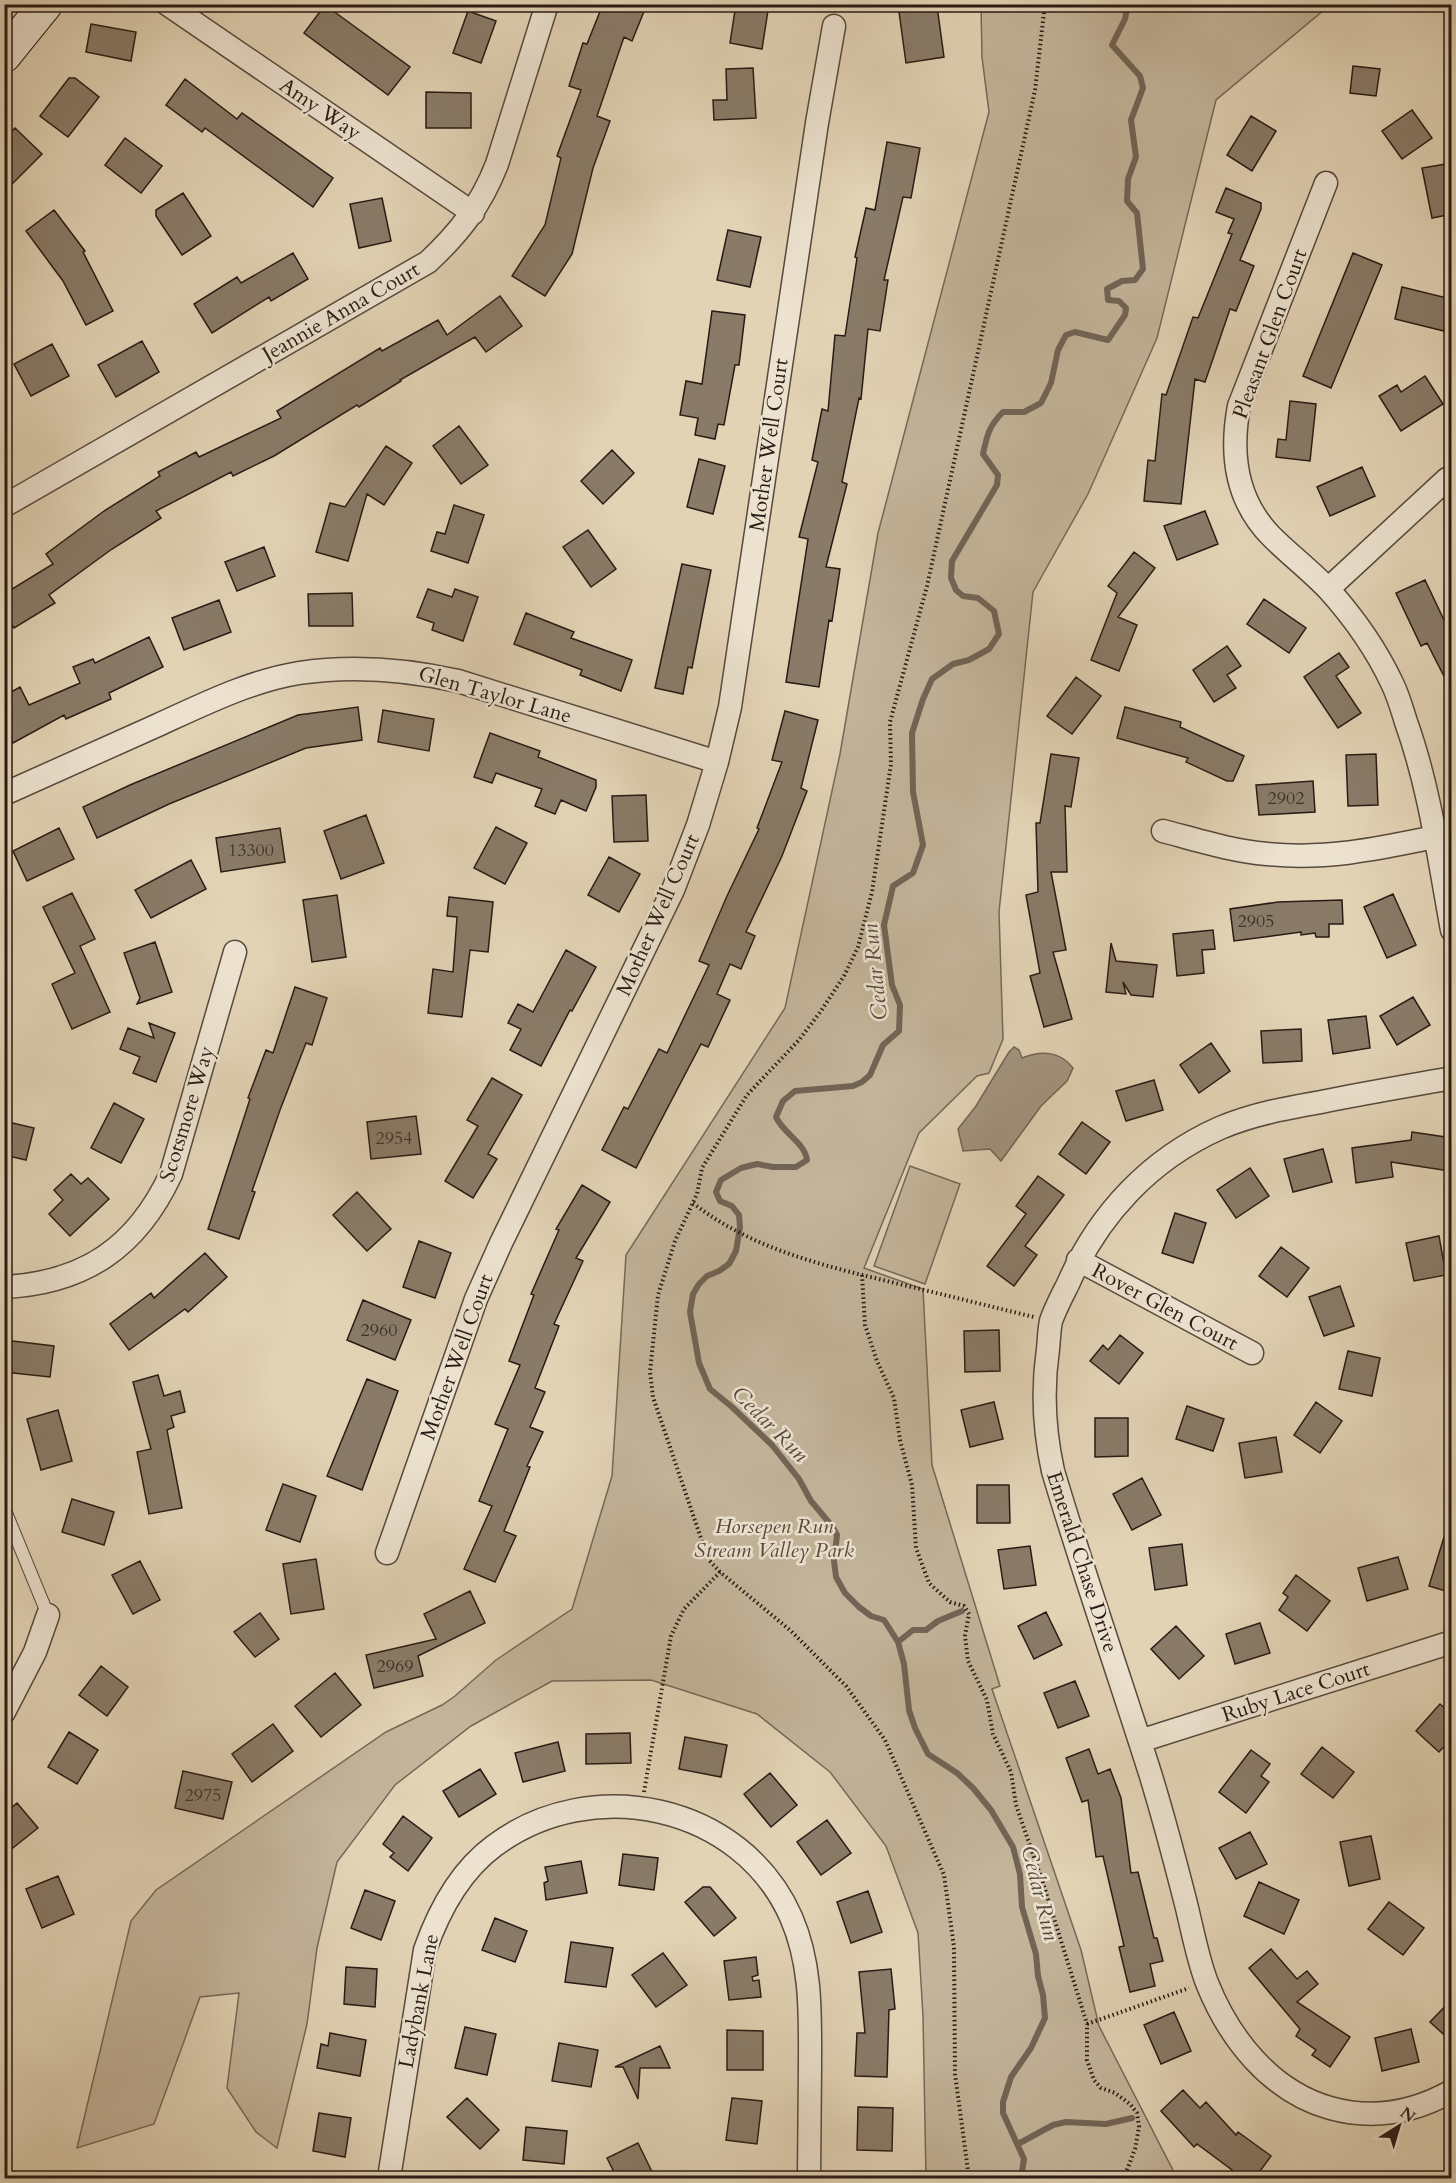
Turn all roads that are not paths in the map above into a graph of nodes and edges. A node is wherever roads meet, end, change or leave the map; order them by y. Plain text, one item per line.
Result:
1 (46, 4) edge
2 (167, 4) edge
3 (547, 4) edge
4 (834, 26) dead end
5 (4, 56) edge
6 (1326, 183) dead end
7 (473, 213) junction
8 (1447, 479) dead end
9 (4, 506) edge
10 (1328, 589) junction
11 (717, 762) junction
12 (4, 794) edge
13 (1163, 831) dead end
14 (1435, 837) junction
15 (1452, 930) edge
16 (235, 952) dead end
17 (1452, 1078) edge
18 (1078, 1260) junction
19 (4, 1287) edge
20 (1252, 1353) dead end
21 (4, 1508) edge
22 (387, 1553) dead end
23 (48, 1615) joint
24 (1452, 1642) edge
25 (4, 1712) edge
26 (1140, 1741) junction
27 (1452, 2091) edge
28 (389, 2178) edge
29 (809, 2178) edge

1 - 5 street
2 - 7 street, Amy Way
3 - 7 street, Jeannie Anna Court
4 - 11 street, Mother Well Court
6 - 10 street, Pleasant Glen Court
7 - 9 street, Jeannie Anna Court
8 - 10 street
10 - 14 street, Pleasant Glen Court
11 - 12 street, Glen Taylor Lane
11 - 22 street, Mother Well Court
13 - 14 street
14 - 15 street, Pleasant Glen Court
16 - 19 street, Scotsmore Way
17 - 18 street, Emerald Chase Drive
18 - 20 street, Rover Glen Court
18 - 26 street, Emerald Chase Drive
21 - 23 lane
23 - 25 street
24 - 26 street, Ruby Lace Court
26 - 27 street, Emerald Chase Drive
28 - 29 street, Ladybank Lane

